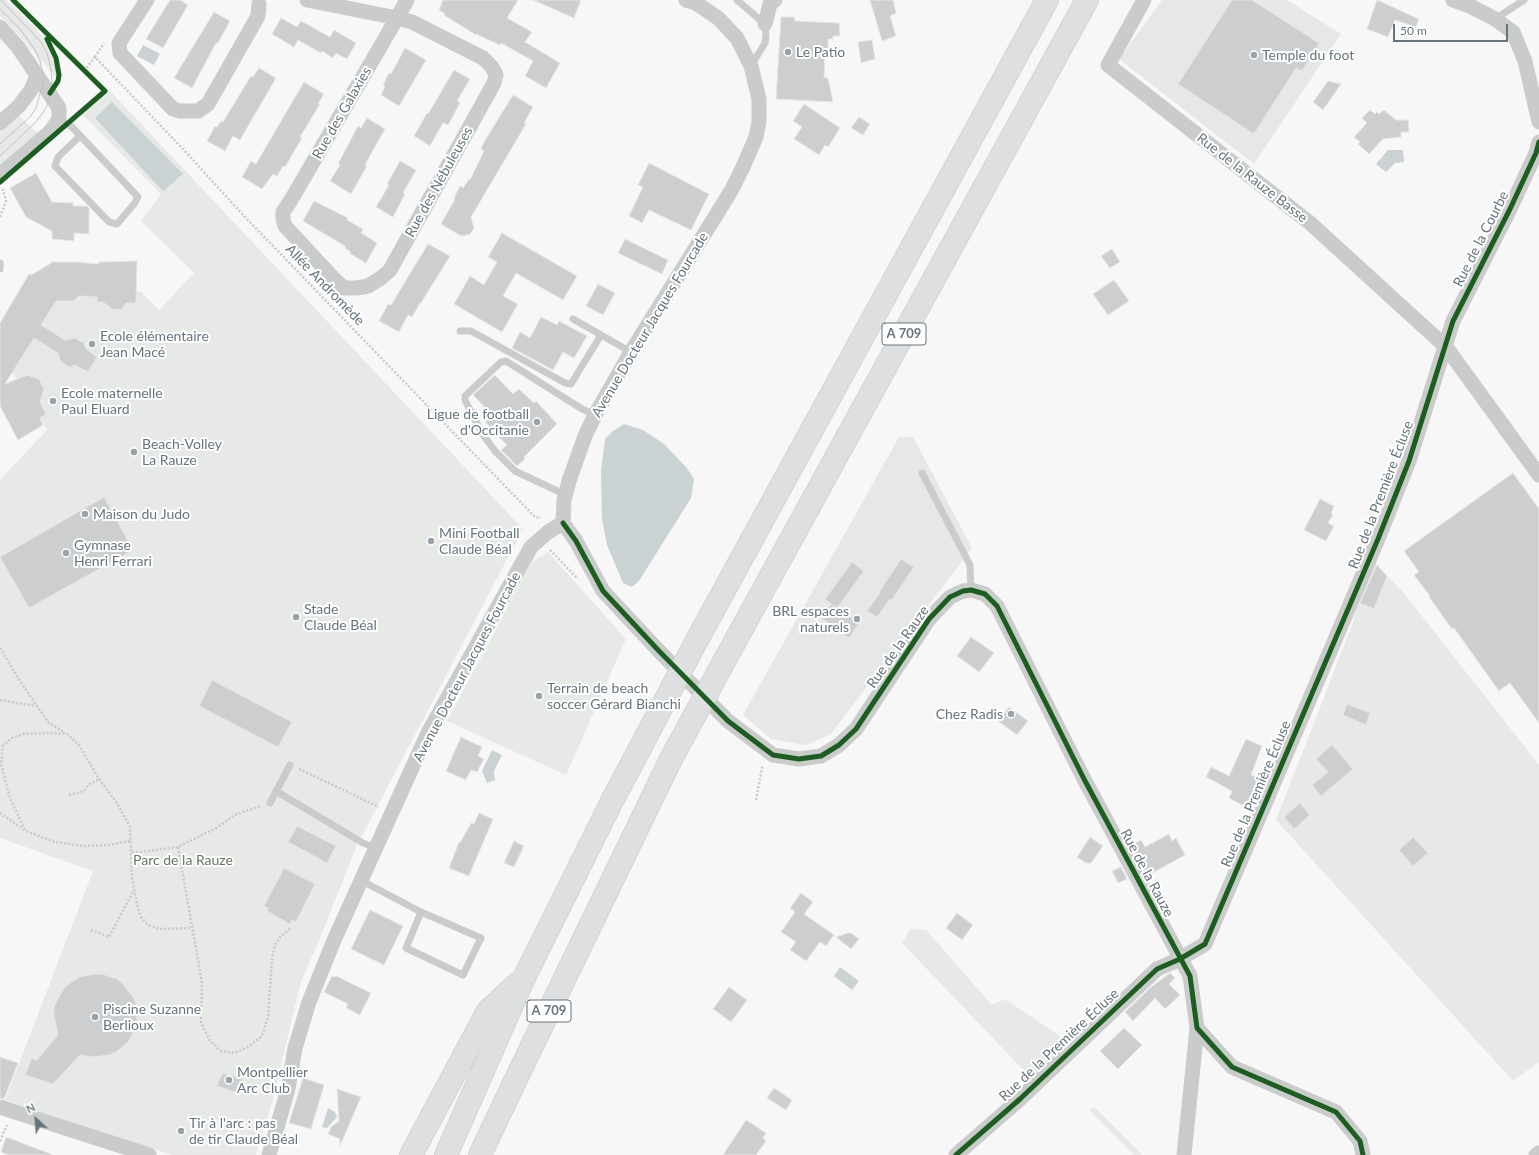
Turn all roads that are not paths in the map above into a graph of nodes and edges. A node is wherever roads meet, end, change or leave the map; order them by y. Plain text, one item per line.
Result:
1 (146, 0) edge
2 (307, 0) edge
3 (407, 0) edge
4 (737, 0) edge
5 (775, 0) edge
6 (1047, 0) edge
7 (1087, 0) edge
8 (1144, 0) edge
9 (1453, 0) edge
10 (1524, 0) edge
11 (258, 1) edge
12 (694, 1) edge
13 (397, 18) junction
14 (1495, 19) junction
15 (765, 24) junction
16 (0, 27) edge
17 (751, 66) junction
18 (37, 76) junction
19 (59, 119) junction
20 (1539, 122) edge
21 (0, 123) edge
22 (80, 136) junction
23 (1539, 142) edge
24 (0, 175) edge
25 (285, 226) joint
26 (0, 263) edge
27 (0, 269) edge
28 (573, 319) dead end
29 (460, 331) dead end
30 (601, 335) junction
31 (1446, 346) junction
32 (631, 352) junction
33 (595, 415) junction
34 (922, 473) dead end
35 (1539, 475) edge
36 (566, 495) junction
37 (563, 523) junction
38 (971, 590) junction
39 (290, 765) road end
40 (276, 791) junction
41 (270, 803) road end
42 (377, 848) junction
43 (362, 881) junction
44 (421, 912) junction
45 (1180, 959) junction
46 (523, 980) junction
47 (1197, 1028) junction
48 (0, 1107) edge
49 (1539, 1153) edge
50 (149, 1155) edge
51 (269, 1155) edge
52 (411, 1155) edge
53 (446, 1155) edge
54 (480, 1155) edge
55 (956, 1155) edge
56 (1184, 1155) edge
57 (1363, 1155) edge
58 (1536, 1155) edge

1 - 11 street
2 - 13 street
3 - 13 street, Rue des Galaxies
4 - 15 lane
5 - 15 street
6 - 46 highway, A 709, bridge
7 - 54 highway, A 709, bridge
8 - 31 street, Rue de la Rauze Basse
9 - 14 street
10 - 14 lane
12 - 17 street, Avenue Docteur Jacques Fourcade
13 - 25 street, Rue des Galaxies
13 - 25 street, Rue des Nébuleuses
14 - 20 street
15 - 17 lane
16 - 18 street
17 - 32 street, Avenue Docteur Jacques Fourcade
18 - 19 street
18 - 21 street
19 - 22 lane
19 - 24 street
22 - 22 lane
23 - 31 street, Rue de la Courbe
26 - 27 lane
28 - 30 lane
29 - 30 lane
30 - 32 lane
31 - 35 street
31 - 45 street, Rue de la Première Écluse
32 - 33 street, Avenue Docteur Jacques Fourcade
33 - 36 street, Avenue Docteur Jacques Fourcade
33 - 36 lane
34 - 38 lane
36 - 37 street, Avenue Docteur Jacques Fourcade
37 - 38 street, Rue de la Rauze
37 - 42 street, Avenue Docteur Jacques Fourcade
38 - 45 street, Rue de la Rauze
39 - 40 lane
40 - 41 lane
40 - 42 lane
42 - 43 street, Avenue Docteur Jacques Fourcade
43 - 44 lane
43 - 51 street, Avenue Docteur Jacques Fourcade
44 - 44 lane
45 - 47 street, Rue de la Rauze
45 - 55 street, Rue de la Première Écluse
46 - 52 highway
46 - 53 highway, A 709
47 - 56 street, Rue de la Rauze
47 - 57 street
48 - 50 street
49 - 58 street

